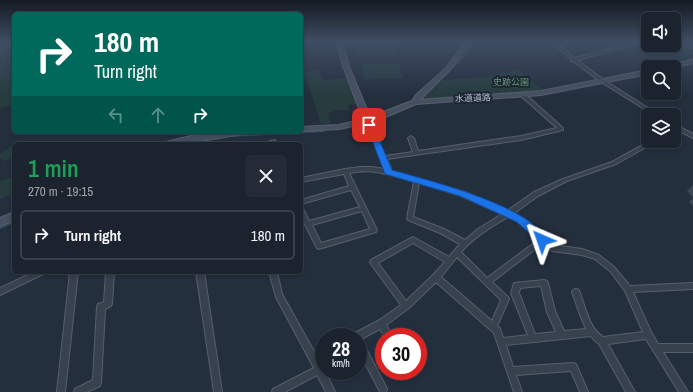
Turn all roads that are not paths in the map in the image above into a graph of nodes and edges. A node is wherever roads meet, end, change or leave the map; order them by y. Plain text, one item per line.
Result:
1 (344, 59) edge
2 (455, 59) edge
3 (572, 60) edge
4 (693, 61) edge
5 (681, 64) edge
6 (641, 74) edge
7 (602, 82) junction
8 (523, 95) junction
9 (415, 102) junction
10 (645, 108) edge
11 (367, 120) junction
12 (303, 129) edge
13 (681, 130) edge
14 (227, 134) edge
15 (693, 136) edge
16 (411, 138) dead end
17 (178, 142) edge
18 (641, 148) edge
19 (416, 153) junction
20 (383, 158) junction
21 (345, 171) junction
22 (388, 172) junction
23 (303, 180) edge
24 (416, 180) junction
25 (353, 187) junction
26 (303, 201) edge
27 (364, 208) junction
28 (508, 214) junction
29 (303, 216) edge
30 (12, 217) edge
31 (0, 222) edge
32 (307, 224) junction
33 (542, 240) junction
34 (465, 243) junction
35 (457, 252) junction
36 (449, 261) junction
37 (37, 274) edge
38 (74, 274) edge
39 (110, 274) edge
40 (200, 274) edge
41 (274, 274) edge
42 (436, 277) junction
43 (487, 282) junction
44 (690, 286) edge
45 (628, 290) junction
46 (0, 292) edge
47 (576, 292) dead end
48 (693, 292) edge
49 (406, 306) junction
50 (381, 324) junction
51 (493, 327) junction
52 (383, 328) edge
53 (367, 331) edge
54 (592, 332) junction
55 (562, 335) junction
56 (648, 335) junction
57 (533, 338) junction
58 (602, 341) junction
59 (501, 342) junction
60 (656, 348) junction
61 (693, 348) edge
62 (315, 356) edge
63 (367, 358) edge
64 (511, 371) junction
65 (315, 372) edge
66 (326, 380) edge
67 (383, 389) dead end
68 (61, 392) edge
69 (78, 392) edge
70 (218, 392) edge
71 (276, 392) edge
72 (331, 392) edge
73 (518, 392) edge
74 (584, 392) edge
75 (631, 392) edge
76 (684, 392) edge

1 - 11 street
2 - 9 street
3 - 7 street
4 - 5 street
6 - 7 street, 水道道路
7 - 8 street, 水道道路
7 - 10 street
8 - 9 street, 水道道路
8 - 19 street
9 - 11 street, 水道道路
11 - 12 street, 水道道路
11 - 20 street
13 - 15 street
14 - 17 street
16 - 19 street
18 - 28 street
19 - 20 street
20 - 22 street
21 - 22 street
21 - 23 street
21 - 25 street
22 - 24 street
24 - 28 street
24 - 34 street
25 - 26 street
25 - 27 street
27 - 32 street
27 - 32 street
28 - 33 street
28 - 34 street
29 - 32 street
30 - 31 street
33 - 43 street
33 - 45 street
34 - 35 street
35 - 36 street
35 - 43 street
36 - 42 street
36 - 49 street
37 - 46 street
38 - 68 street
39 - 69 street
40 - 70 street
41 - 62 street
42 - 49 street
42 - 51 street
43 - 51 street
44 - 45 street
44 - 48 street
45 - 56 street
47 - 54 street
49 - 50 street
50 - 52 street
50 - 53 street
51 - 59 street
54 - 55 street
54 - 58 street
55 - 57 street
55 - 57 street
56 - 58 street
56 - 60 street
57 - 59 street
58 - 75 street
59 - 64 street
60 - 61 street
60 - 76 street
63 - 67 street
64 - 73 street
64 - 74 street
65 - 71 street
66 - 72 street

